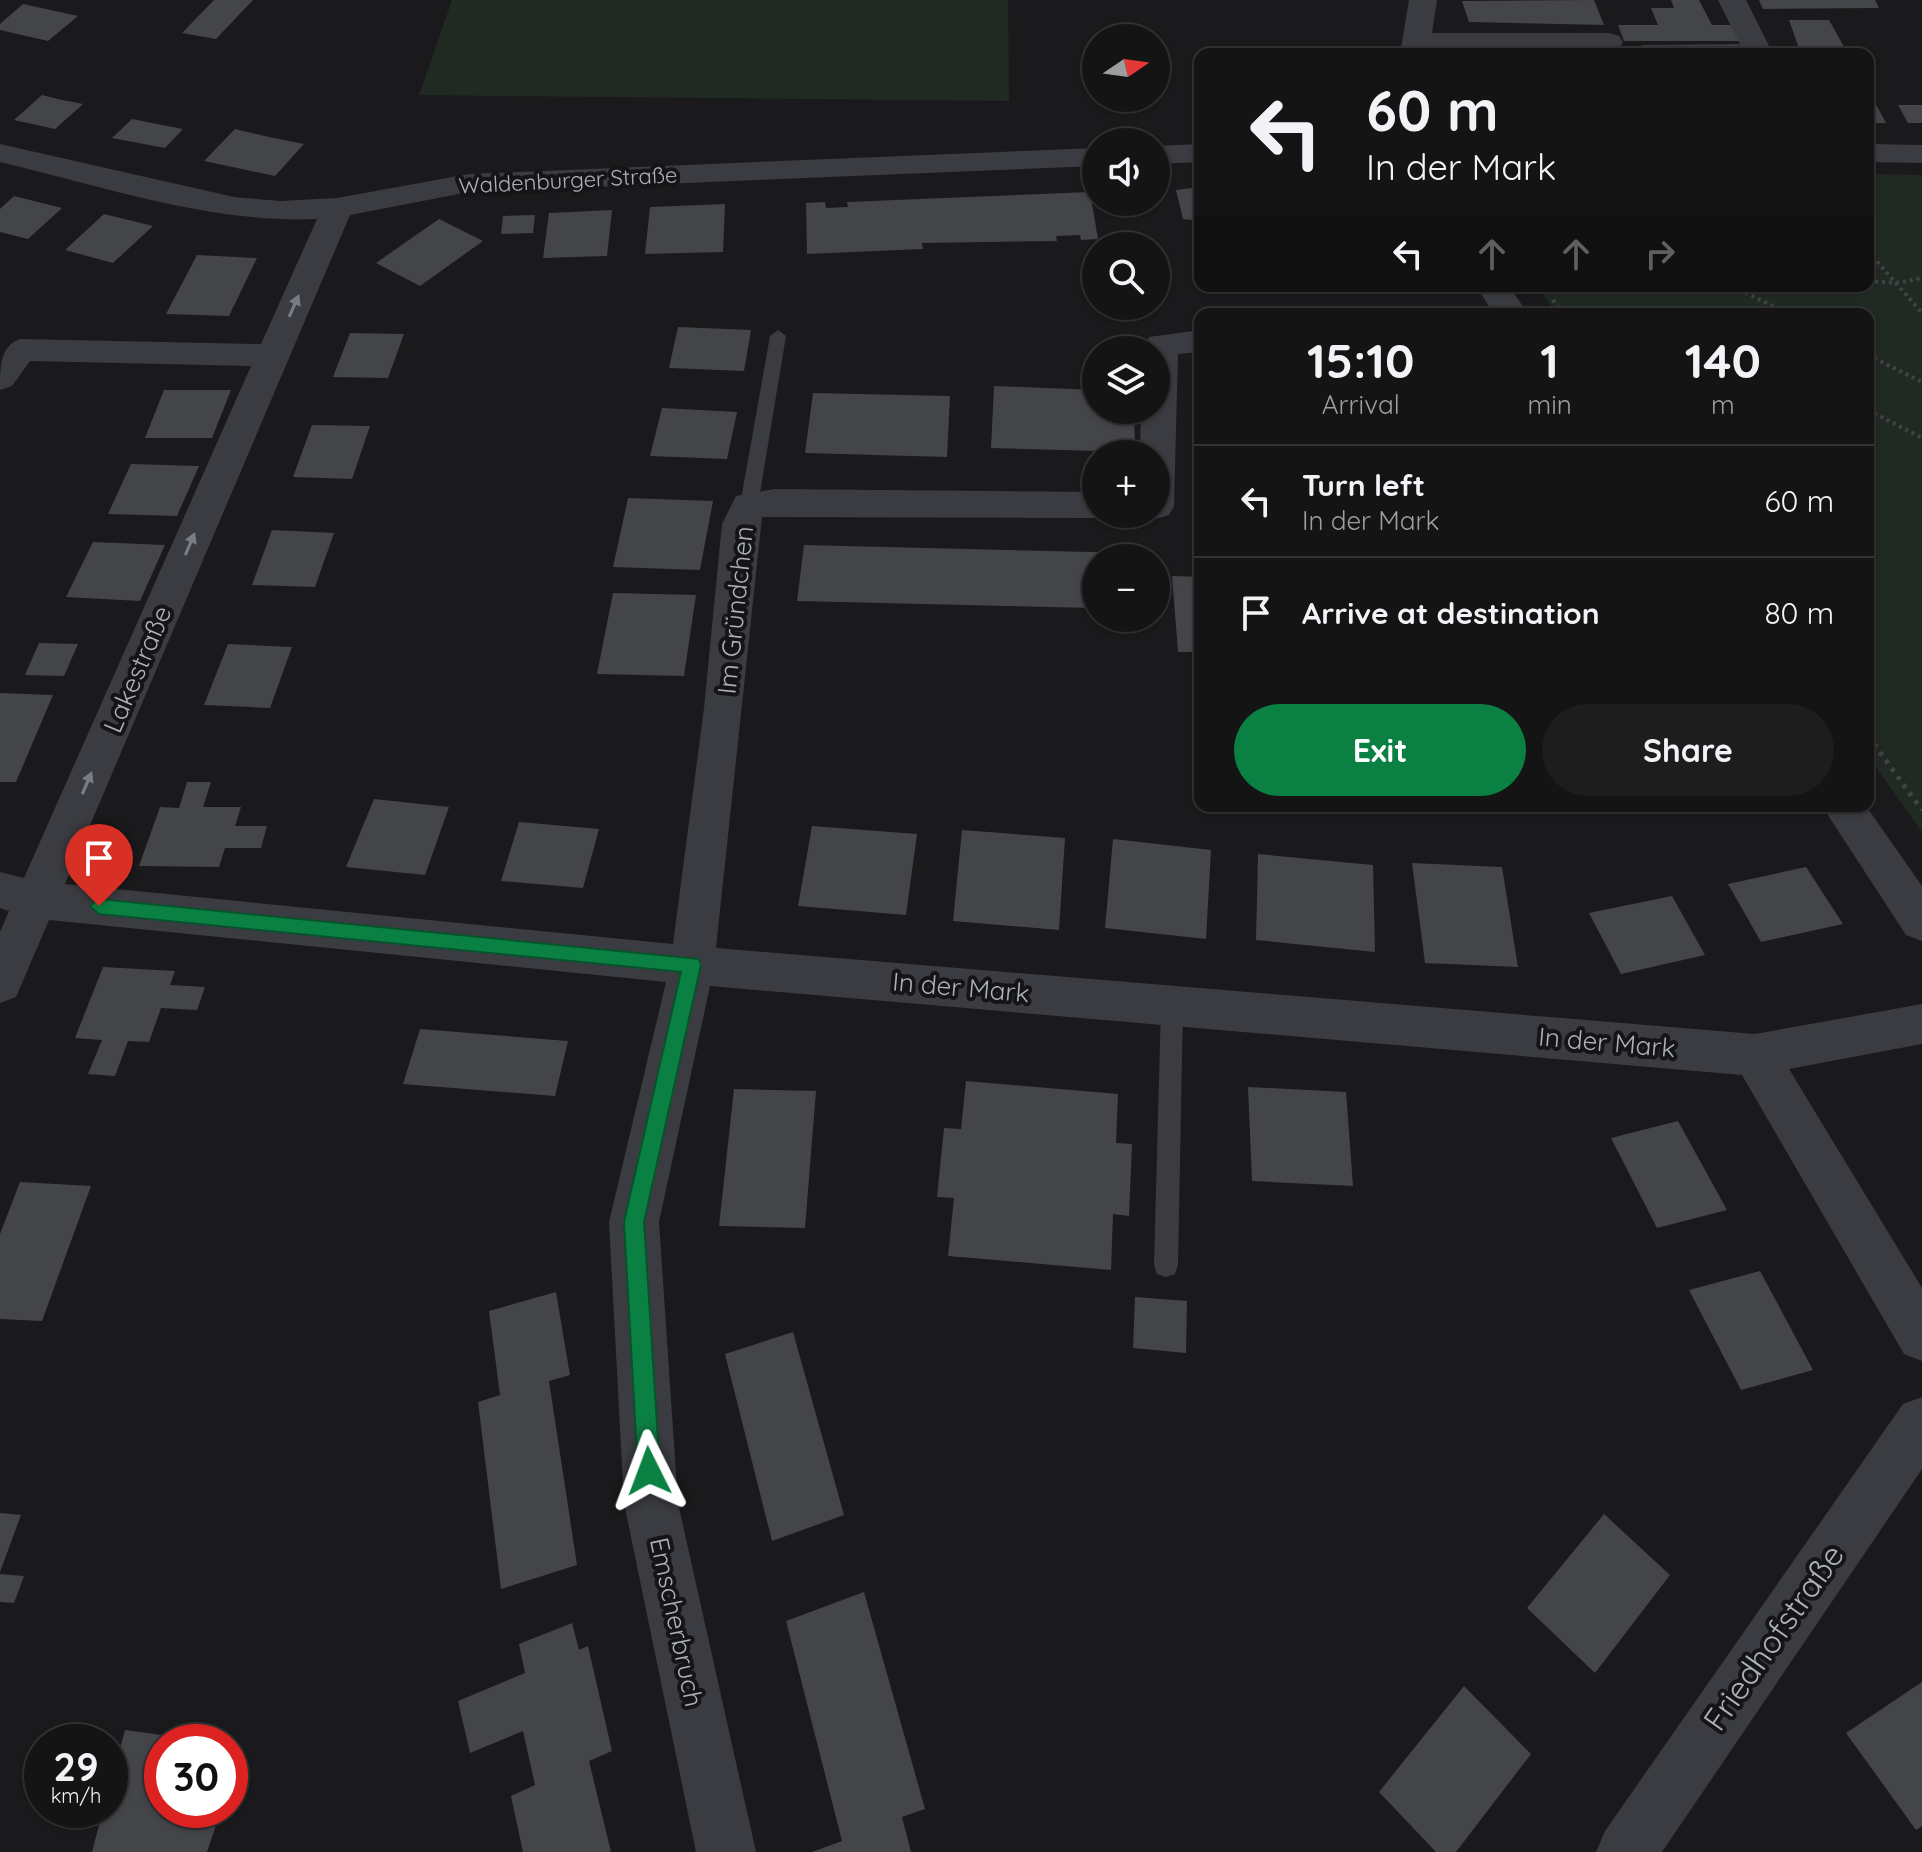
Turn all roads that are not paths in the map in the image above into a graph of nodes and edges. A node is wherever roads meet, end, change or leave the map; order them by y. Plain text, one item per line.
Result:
1 (1423, 0) edge
2 (1732, 0) edge
3 (1609, 42) dead end
4 (1415, 48) edge
5 (1756, 48) edge
6 (0, 153) edge
7 (1194, 153) edge
8 (1874, 153) edge
9 (1170, 154) edge
10 (1922, 154) edge
11 (1082, 158) edge
12 (337, 208) junction
13 (778, 336) dead end
14 (1194, 342) edge
15 (272, 355) junction
16 (0, 378) edge
17 (1158, 440) edge
18 (749, 505) junction
19 (1082, 505) edge
20 (1847, 812) edge
21 (18, 895) edge
22 (1922, 922) edge
23 (692, 965) junction
24 (0, 983) edge
25 (1172, 1005) junction
26 (1922, 1024) edge
27 (1755, 1055) junction
28 (1166, 1265) dead end
29 (1922, 1336) edge
30 (1922, 1423) edge
31 (726, 1852) edge
32 (1626, 1852) edge

1 - 4 street
2 - 5 street
3 - 4 street
6 - 12 street, Waldenburger Straße
7 - 9 street
8 - 10 street
11 - 12 street, Waldenburger Straße
15 -> 12 street, Lakestraße
13 - 18 lane
14 - 17 street
15 - 16 street
21 -> 15 street, Lakestraße
18 - 19 street, Im Gründchen
18 - 23 street, Im Gründchen
20 - 22 street
21 - 23 street, In der Mark
21 - 24 street, Lakestraße
23 - 25 street, In der Mark
23 - 31 street, Emscherbruch
25 - 27 street, In der Mark
25 - 28 lane
26 - 27 street, In der Mark
27 - 29 street
30 - 32 street, Friedhofstraße

